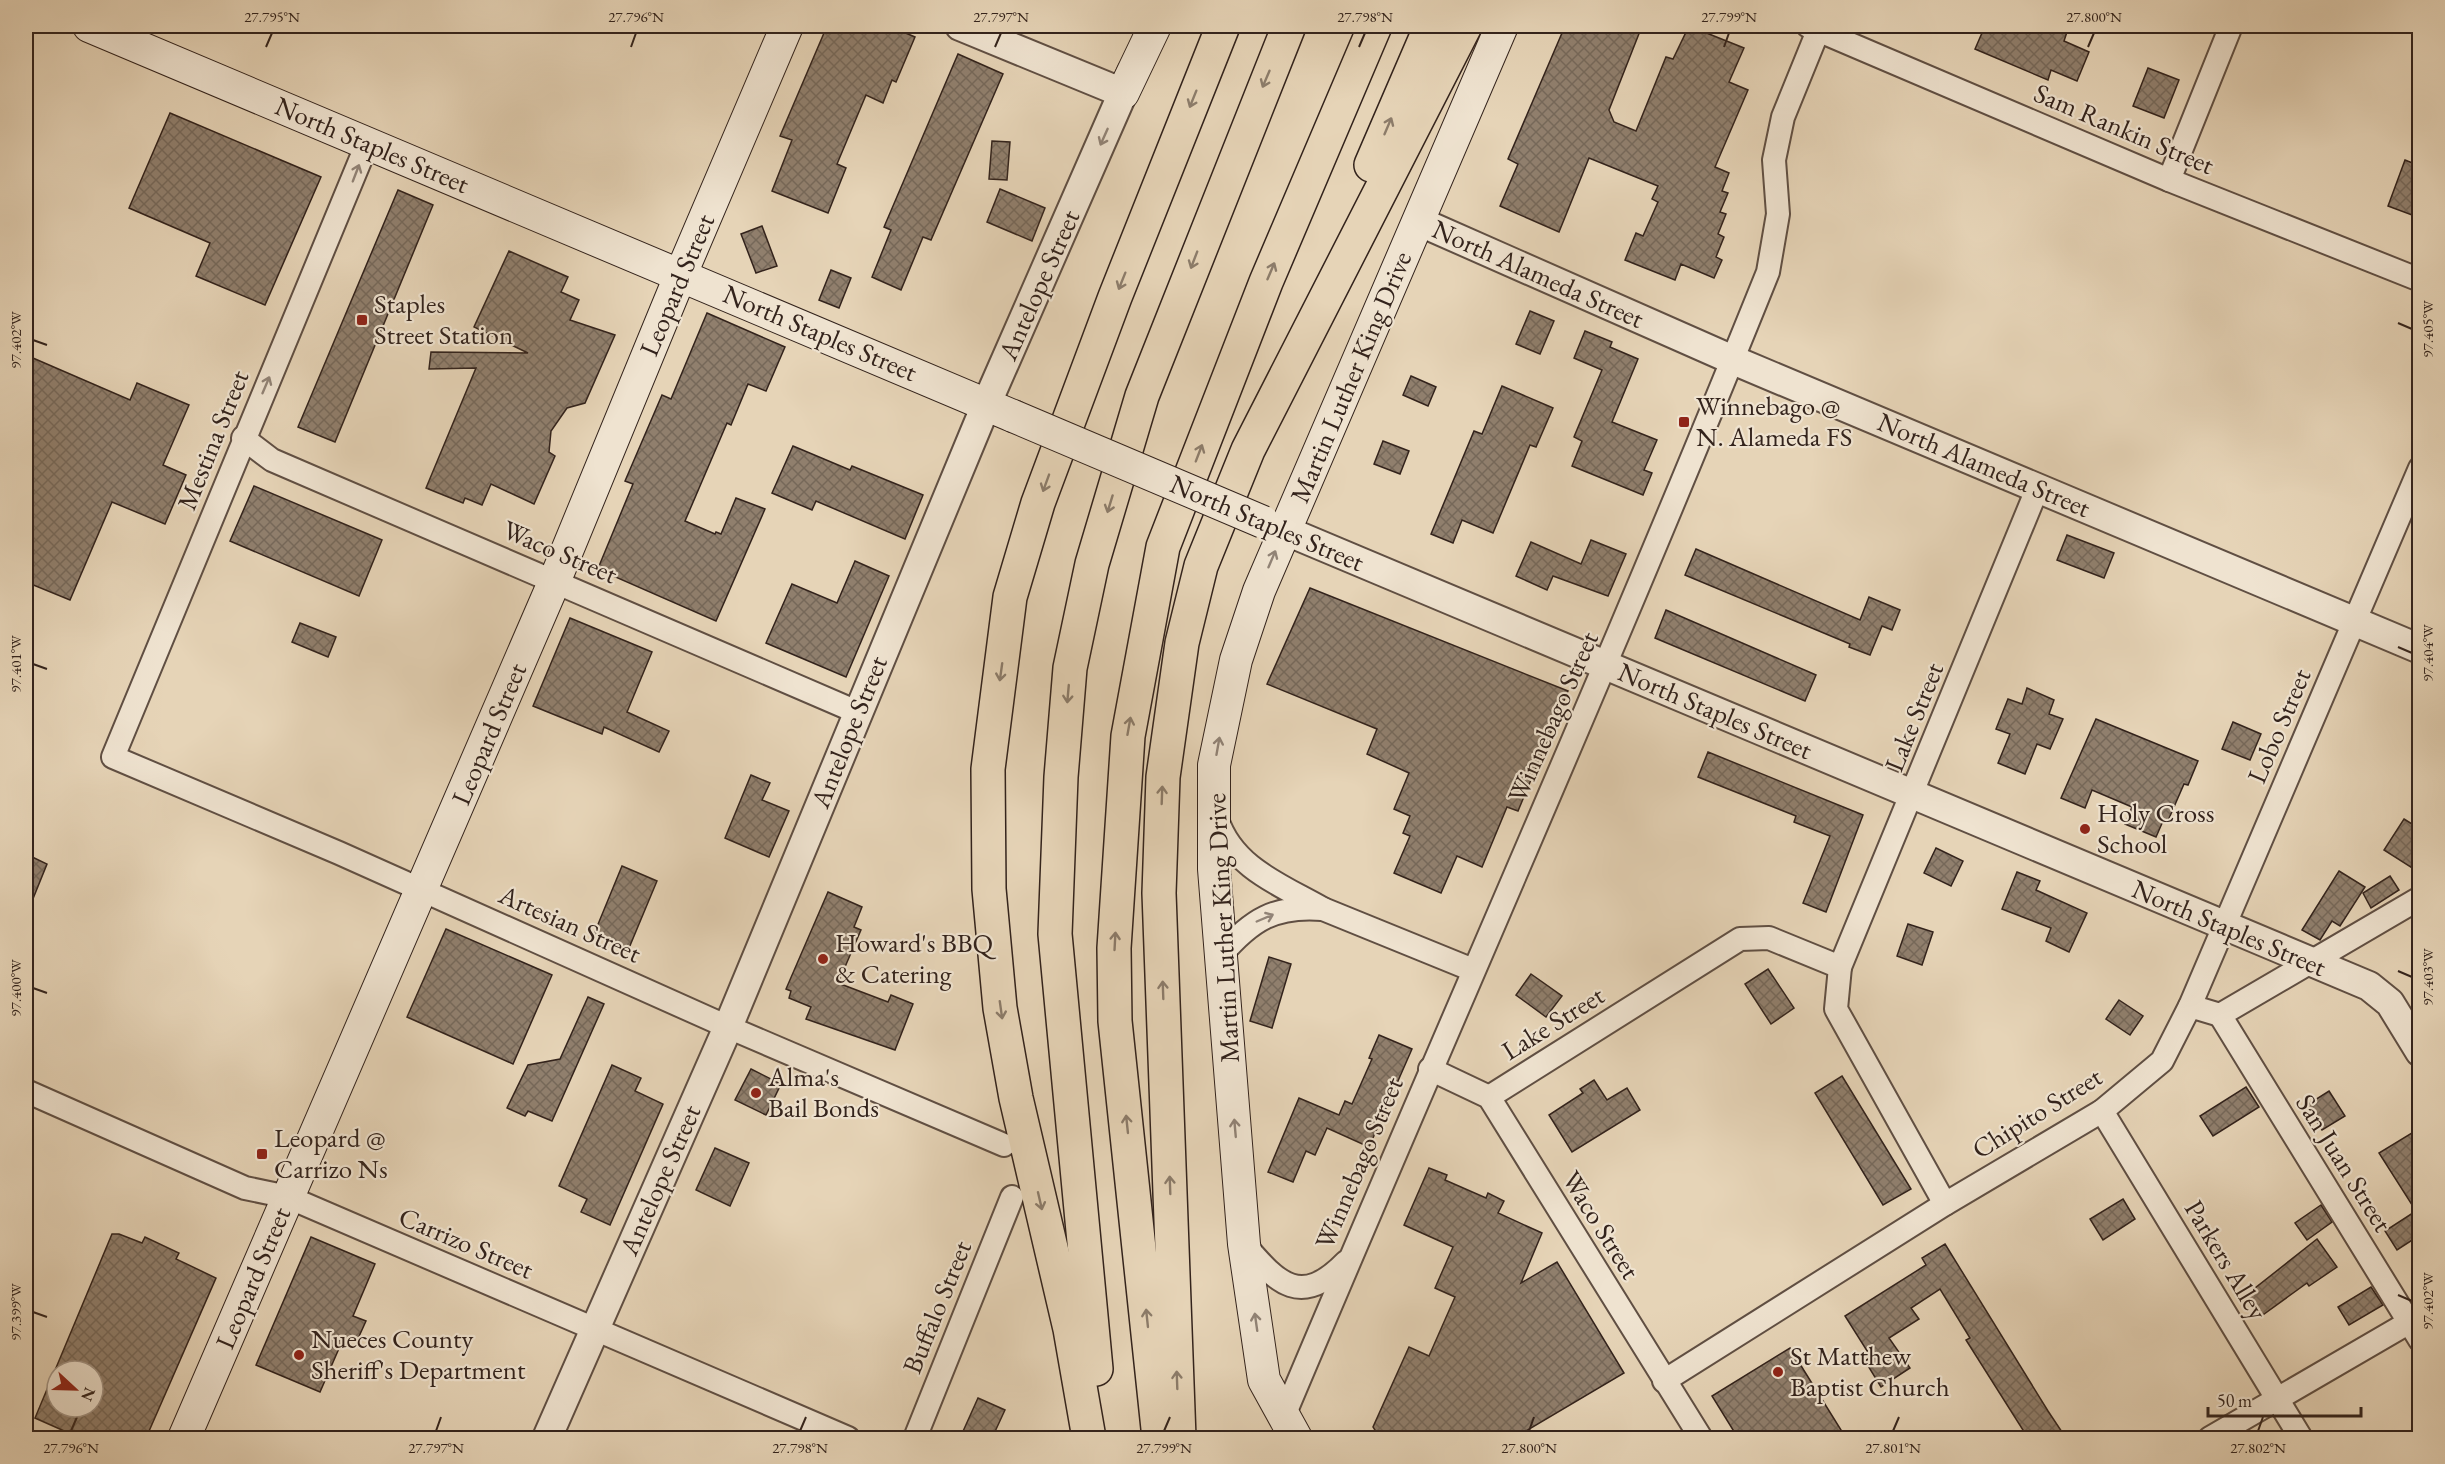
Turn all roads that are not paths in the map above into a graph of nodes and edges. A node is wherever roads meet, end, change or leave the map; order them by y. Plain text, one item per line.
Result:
1 (88, 26) edge
2 (787, 26) edge
3 (960, 26) edge
4 (1153, 26) edge
5 (1222, 26) edge
6 (1289, 26) edge
7 (1375, 26) edge
8 (1431, 26) edge
9 (1465, 26) edge
10 (1503, 26) edge
11 (2231, 26) edge
12 (1815, 27) edge
13 (1123, 93) junction
14 (367, 144) junction
15 (2169, 180) junction
16 (1418, 221) junction
17 (681, 274) junction
18 (2420, 280) edge
19 (1733, 360) junction
20 (1000, 410) junction
21 (243, 438) junction
22 (1248, 450) junction
23 (2420, 468) edge
24 (2038, 488) junction
25 (1273, 526) junction
26 (555, 580) junction
27 (2354, 622) junction
28 (2420, 649) edge
29 (1607, 666) junction
30 (857, 712) junction
31 (112, 757) joint
32 (1914, 794) junction
33 (1214, 811) junction
34 (422, 889) junction
35 (2420, 897) edge
36 (1323, 909) junction
37 (2225, 927) junction
38 (1221, 955) junction
39 (2313, 963) junction
40 (1840, 967) junction
41 (1473, 970) junction
42 (2190, 1006) junction
43 (2220, 1015) junction
44 (728, 1027) junction
45 (2420, 1052) edge
46 (1430, 1069) junction
47 (26, 1091) edge
48 (1489, 1097) junction
49 (2102, 1111) junction
50 (1004, 1145) dead end
51 (288, 1197) junction
52 (1012, 1197) dead end
53 (1945, 1204) junction
54 (1244, 1244) junction
55 (1351, 1257) junction
56 (2416, 1326) edge
57 (594, 1329) junction
58 (1664, 1381) junction
59 (2277, 1398) junction
60 (1290, 1428) edge
61 (184, 1438) edge
62 (547, 1438) edge
63 (848, 1438) edge
64 (915, 1438) edge
65 (1089, 1438) edge
66 (1103, 1438) edge
67 (1159, 1438) edge
68 (1179, 1438) edge
69 (1701, 1438) edge
70 (2210, 1438) edge
71 (2301, 1438) edge

1 - 14 main road, North Staples Street
2 - 17 main road, Leopard Street
3 - 13 street
4 - 13 main road
5 -> 65 highway
6 -> 66 highway
67 -> 7 highway
22 -> 8 highway
9 - 22 highway
10 - 16 main road, Martin Luther King Drive
11 - 15 street
12 - 15 street, Sam Rankin Street
12 - 19 street, Winnebago Street
13 -> 20 street, Antelope Street
14 - 17 main road, North Staples Street
21 -> 14 street, Mestina Street
15 - 18 street, Sam Rankin Street
16 - 19 street, North Alameda Street
16 - 25 main road, Martin Luther King Drive
17 - 20 main road, North Staples Street
17 - 26 main road, Leopard Street
19 - 24 street, North Alameda Street
19 - 29 street, Winnebago Street
20 - 25 main road, North Staples Street, bridge
20 - 30 street, Antelope Street
21 - 26 street, Waco Street
21 - 31 street, Mestina Street
68 -> 22 highway
23 - 27 street, Lobo Street
24 - 27 street, North Alameda Street
24 - 32 street, Lake Street
25 - 29 street, North Staples Street
33 -> 25 main road, Martin Luther King Drive
26 - 30 street, Waco Street
26 - 34 main road, Leopard Street
27 - 28 street, North Alameda Street
27 - 37 street, Lobo Street
29 - 32 street, North Staples Street
29 - 41 street, Winnebago Street
30 - 44 street, Antelope Street
31 - 34 street, Artesian Street
32 - 37 street, North Staples Street
32 - 40 street, Lake Street
33 - 36 street
33 - 38 main road, Martin Luther King Drive
34 - 44 street, Artesian Street
34 - 51 main road, Leopard Street
35 - 39 street
38 -> 36 street
36 - 41 street
37 - 39 street, North Staples Street
37 - 42 street, Lobo Street
54 -> 38 main road, Martin Luther King Drive
39 - 43 street
39 - 45 street, North Staples Street
40 - 48 street, Lake Street
40 - 53 street, Lake Street
41 - 46 street, Winnebago Street
42 - 43 street
42 - 49 street, Chipito Street
43 - 56 street, San Juan Street
44 - 50 street, Artesian Street
44 - 57 street, Antelope Street
46 - 48 street
46 - 55 street, Winnebago Street
47 - 51 street, Carrizo Street
48 - 58 street, Waco Street
49 - 53 street, Chipito Street
49 - 59 street, Parkers Alley
51 - 57 street, Carrizo Street
51 - 61 main road, Leopard Street
52 - 64 street, Buffalo Street
53 - 58 street, Chipito Street
54 - 55 street
60 -> 54 main road, Martin Luther King Drive
55 - 60 street, Winnebago Street
56 - 59 street
57 - 62 street, Antelope Street
57 - 63 street, Carrizo Street
58 - 69 street, Waco Street
59 - 70 street
59 - 71 street, Parkers Alley

